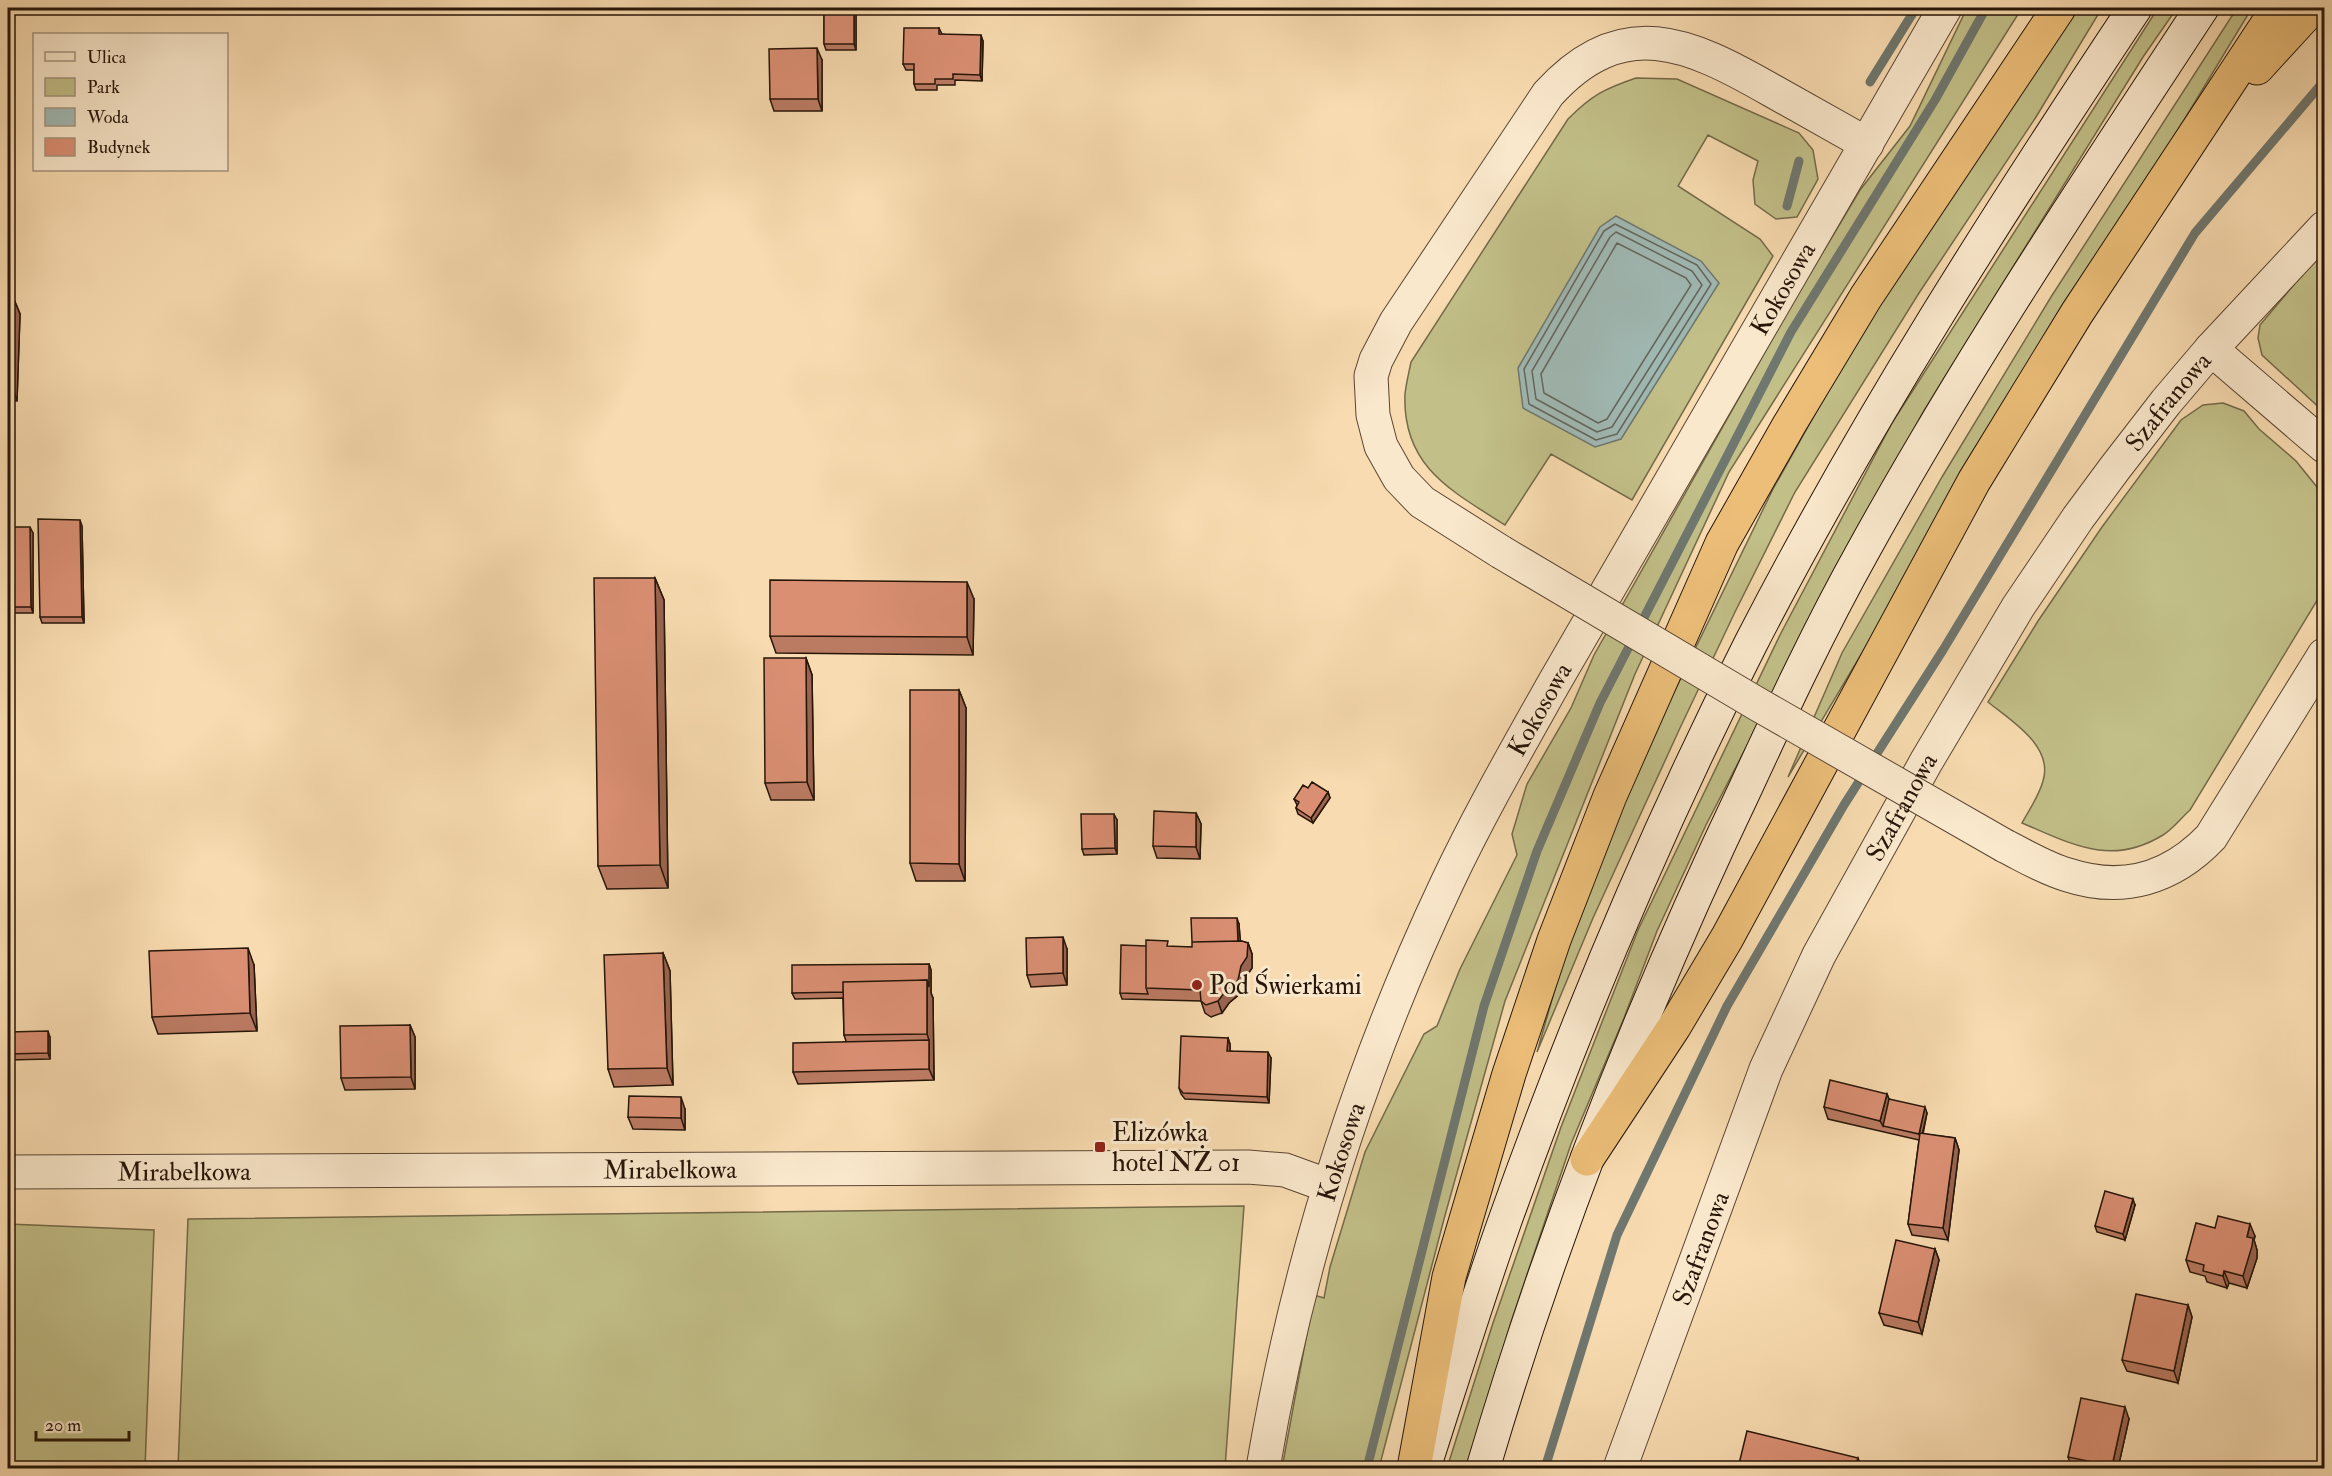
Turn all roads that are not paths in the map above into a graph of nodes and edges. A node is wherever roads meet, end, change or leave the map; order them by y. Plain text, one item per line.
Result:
1 (1945, 8) edge
2 (2046, 8) edge
3 (2059, 8) edge
4 (2134, 8) edge
5 (2202, 8) edge
6 (2278, 8) edge
7 (2312, 8) edge
8 (2029, 54) junction
9 (2193, 134) junction
10 (1867, 144) junction
11 (2325, 228) edge
12 (2211, 349) junction
13 (2325, 446) edge
14 (2325, 654) edge
15 (1587, 1159) junction
16 (8, 1172) edge
17 (1329, 1186) junction
18 (1263, 1468) edge
19 (1414, 1468) edge
20 (1424, 1468) edge
21 (1483, 1468) edge
22 (1620, 1468) edge

1 - 10 street, Kokosowa
2 - 8 highway
3 - 8 highway
4 - 20 street
5 - 15 street
6 - 9 highway
7 - 9 highway
8 - 19 highway
9 - 15 highway
10 - 14 street, bridge
10 - 17 street, Kokosowa
11 - 12 street, Szafranowa
12 - 13 street
12 - 22 street, Szafranowa
15 - 21 street
16 - 17 street, Mirabelkowa
17 - 18 street, Kokosowa

